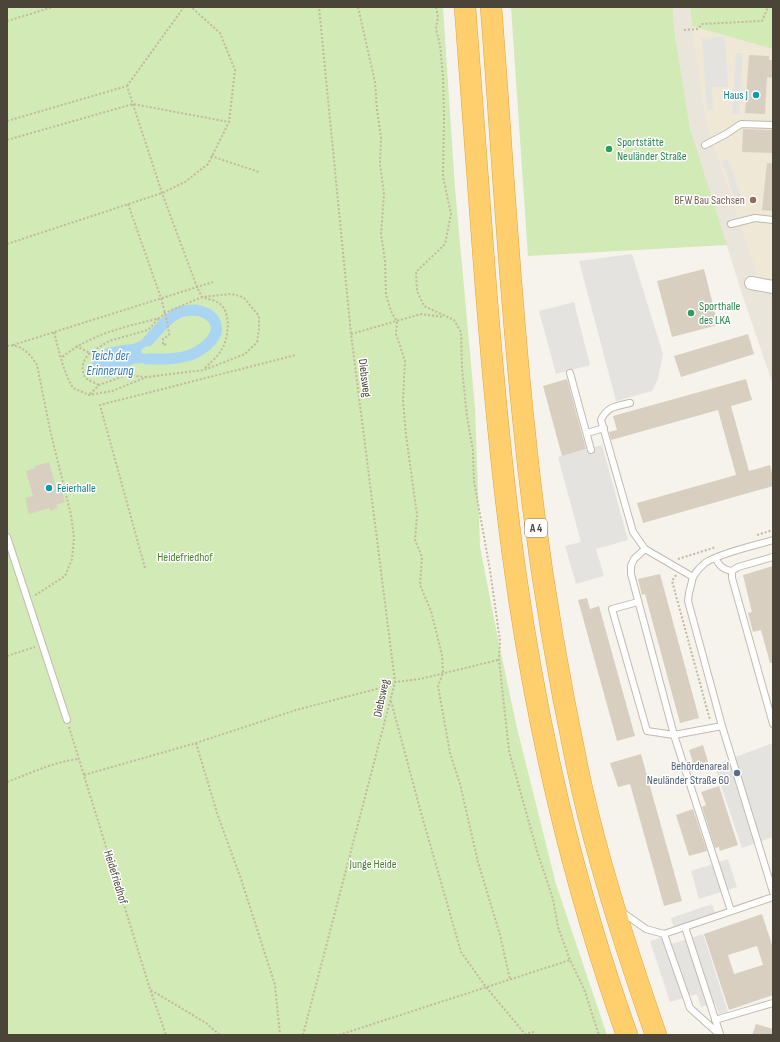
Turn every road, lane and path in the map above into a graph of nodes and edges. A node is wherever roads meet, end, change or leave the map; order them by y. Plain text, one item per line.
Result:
1 (53, 7) edge
2 (184, 7) edge
3 (191, 7) edge
4 (319, 7) edge
5 (358, 7) edge
6 (436, 7) edge
7 (465, 7) edge
8 (491, 7) edge
9 (768, 7) edge
10 (7, 21) edge
11 (684, 30) dead end
12 (127, 86) junction
13 (134, 104) junction
14 (7, 121) edge
15 (229, 122) junction
16 (773, 125) edge
17 (7, 140) edge
18 (705, 145) dead end
19 (211, 156) junction
20 (259, 172) dead end
21 (162, 193) junction
22 (128, 204) junction
23 (773, 220) edge
24 (731, 224) dead end
25 (7, 244) edge
26 (213, 282) dead end
27 (751, 283) dead end
28 (197, 287) junction
29 (773, 287) edge
30 (202, 297) junction
31 (160, 298) junction
32 (165, 313) junction
33 (445, 317) junction
34 (160, 318) junction
35 (397, 322) junction
36 (54, 332) junction
37 (351, 334) junction
38 (168, 344) dead end
39 (12, 345) junction
40 (7, 346) edge
41 (76, 346) junction
42 (90, 352) junction
43 (296, 355) dead end
44 (61, 358) junction
45 (204, 370) junction
46 (570, 372) dead end
47 (147, 377) junction
48 (99, 385) junction
49 (89, 395) junction
50 (630, 402) dead end
51 (604, 428) junction
52 (587, 432) junction
53 (591, 450) dead end
54 (7, 537) edge
55 (773, 540) edge
56 (645, 549) junction
57 (773, 557) edge
58 (715, 558) junction
59 (145, 568) dead end
60 (680, 569) junction
61 (732, 571) junction
62 (693, 578) junction
63 (28, 600) junction
64 (638, 602) junction
65 (43, 645) junction
66 (7, 656) edge
67 (499, 660) junction
68 (443, 673) junction
69 (396, 682) junction
70 (390, 700) junction
71 (67, 720) joint
72 (773, 724) edge
73 (722, 726) junction
74 (712, 728) junction
75 (674, 735) junction
76 (196, 743) junction
77 (79, 759) junction
78 (84, 775) junction
79 (7, 782) edge
80 (773, 892) edge
81 (773, 897) edge
82 (614, 907) junction
83 (731, 911) junction
84 (685, 927) junction
85 (664, 934) junction
86 (570, 960) junction
87 (510, 979) junction
88 (486, 988) junction
89 (150, 989) junction
90 (773, 1003) edge
91 (715, 1020) junction
92 (525, 1034) edge
93 (166, 1035) edge
94 (220, 1035) edge
95 (280, 1035) edge
96 (303, 1035) edge
97 (339, 1035) edge
98 (535, 1035) edge
99 (598, 1035) edge
100 (627, 1035) edge
101 (656, 1035) edge
102 (720, 1035) edge

1 - 10 path
2 - 12 path
3 - 15 path
4 - 37 path, Diebsweg
5 - 35 path
6 - 33 path
7 - 100 highway, A 4
8 - 82 highway, A 4
9 - 11 path
12 - 13 path
12 - 14 path
13 - 15 path
13 - 17 path
13 - 21 path
15 - 19 path
16 - 18 lane
19 - 20 path
19 - 21 path
21 - 22 path
21 - 28 path
22 - 25 path
22 - 31 path
23 - 24 lane
26 - 28 path
27 - 29 street
28 - 30 path
28 - 31 path
30 - 32 path
30 - 45 path
30 - 45 path
31 - 32 path
31 - 36 path
32 - 34 path
32 - 38 path
33 - 35 path
33 - 67 path
34 - 41 path
34 - 42 path
35 - 37 path
35 - 68 path
36 - 39 path
36 - 44 path
37 - 69 path, Diebsweg
39 - 40 path
39 - 63 path
41 - 42 path
41 - 44 path
42 - 48 path
43 - 59 path
44 - 49 path
45 - 47 path
46 - 52 lane
47 - 48 path
47 - 49 path
48 - 49 path
50 - 51 lane
51 - 52 lane
51 - 56 lane
52 - 53 lane
54 - 63 lane
55 - 58 lane
56 - 60 lane
56 - 64 lane
57 - 61 lane
58 - 61 lane
58 - 62 lane
60 - 62 lane
60 - 74 path
61 - 72 lane
62 - 73 lane
63 - 65 lane
64 - 75 lane
64 - 75 lane
65 - 66 path
65 - 71 lane
67 - 68 path
67 - 86 path
68 - 69 path
68 - 87 path
69 - 70 path, Diebsweg
69 - 76 path
70 - 88 path
70 - 96 path, Diebsweg
71 - 77 path, Heidefriedhof
73 - 74 lane
73 - 80 lane
74 - 75 lane
75 - 83 lane
76 - 78 path
76 - 95 path
77 - 78 path, Heidefriedhof
77 - 79 path
78 - 89 path, Heidefriedhof
81 - 83 lane
82 - 85 lane
82 - 101 highway, A 4
83 - 84 lane
84 - 85 lane
84 - 91 lane
85 - 102 lane
86 - 87 path
86 - 99 path
87 - 88 path
88 - 92 path
88 - 97 path
89 - 93 path, Heidefriedhof
89 - 94 path
90 - 91 lane
91 - 102 lane
92 - 98 path

